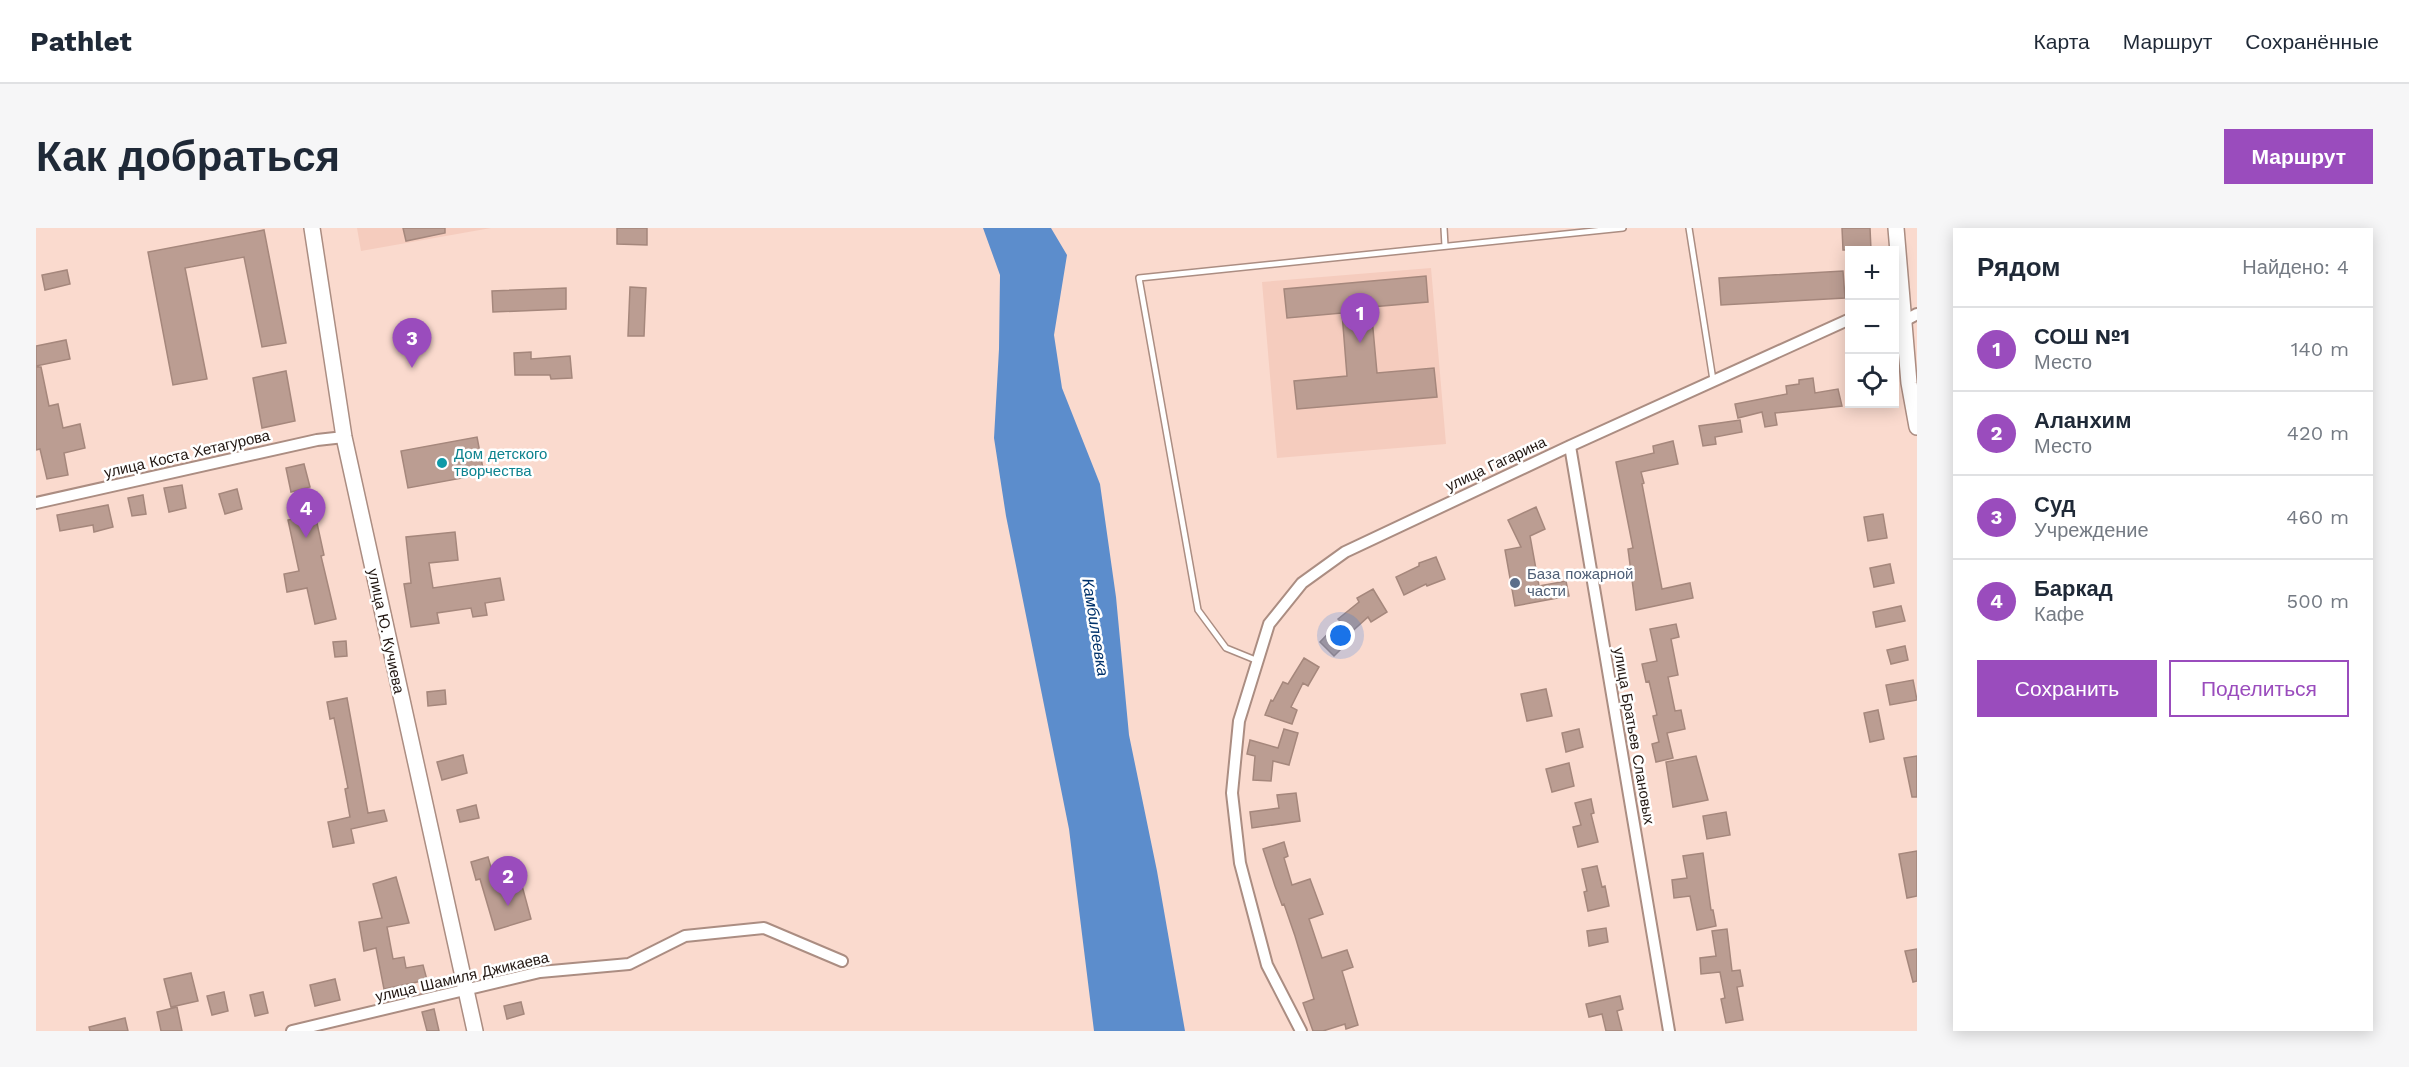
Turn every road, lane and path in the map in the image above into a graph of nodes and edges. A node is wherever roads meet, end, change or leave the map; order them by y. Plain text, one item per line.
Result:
1 (312, 228) edge
2 (1444, 228) edge
3 (1623, 228) edge
4 (1689, 228) edge
5 (1896, 228) edge
6 (1445, 246) junction
7 (1905, 317) edge
8 (1845, 321) edge
9 (1713, 380) junction
10 (1917, 428) edge
11 (344, 436) junction
12 (1570, 446) junction
13 (36, 503) edge
14 (1258, 661) junction
15 (842, 961) dead end
16 (464, 990) junction
17 (292, 1031) edge
18 (475, 1031) edge
19 (1301, 1031) edge
20 (1669, 1031) edge

1 - 11 street, улица Ю. Кучиева
2 - 6 lane
3 - 6 lane
4 - 9 lane
5 - 7 street
6 - 14 lane
7 - 10 street
8 - 9 street, улица Гагарина
9 - 12 street, улица Гагарина
11 - 13 street, улица Коста Хетагурова
11 - 16 street, улица Ю. Кучиева
12 - 14 street, улица Гагарина
12 - 20 street, улица Братьев Слановых
14 - 19 street, улица Гагарина
15 - 16 street, улица Шамиля Джикаева
16 - 17 street, улица Шамиля Джикаева
16 - 18 street, улица Ю. Кучиева

